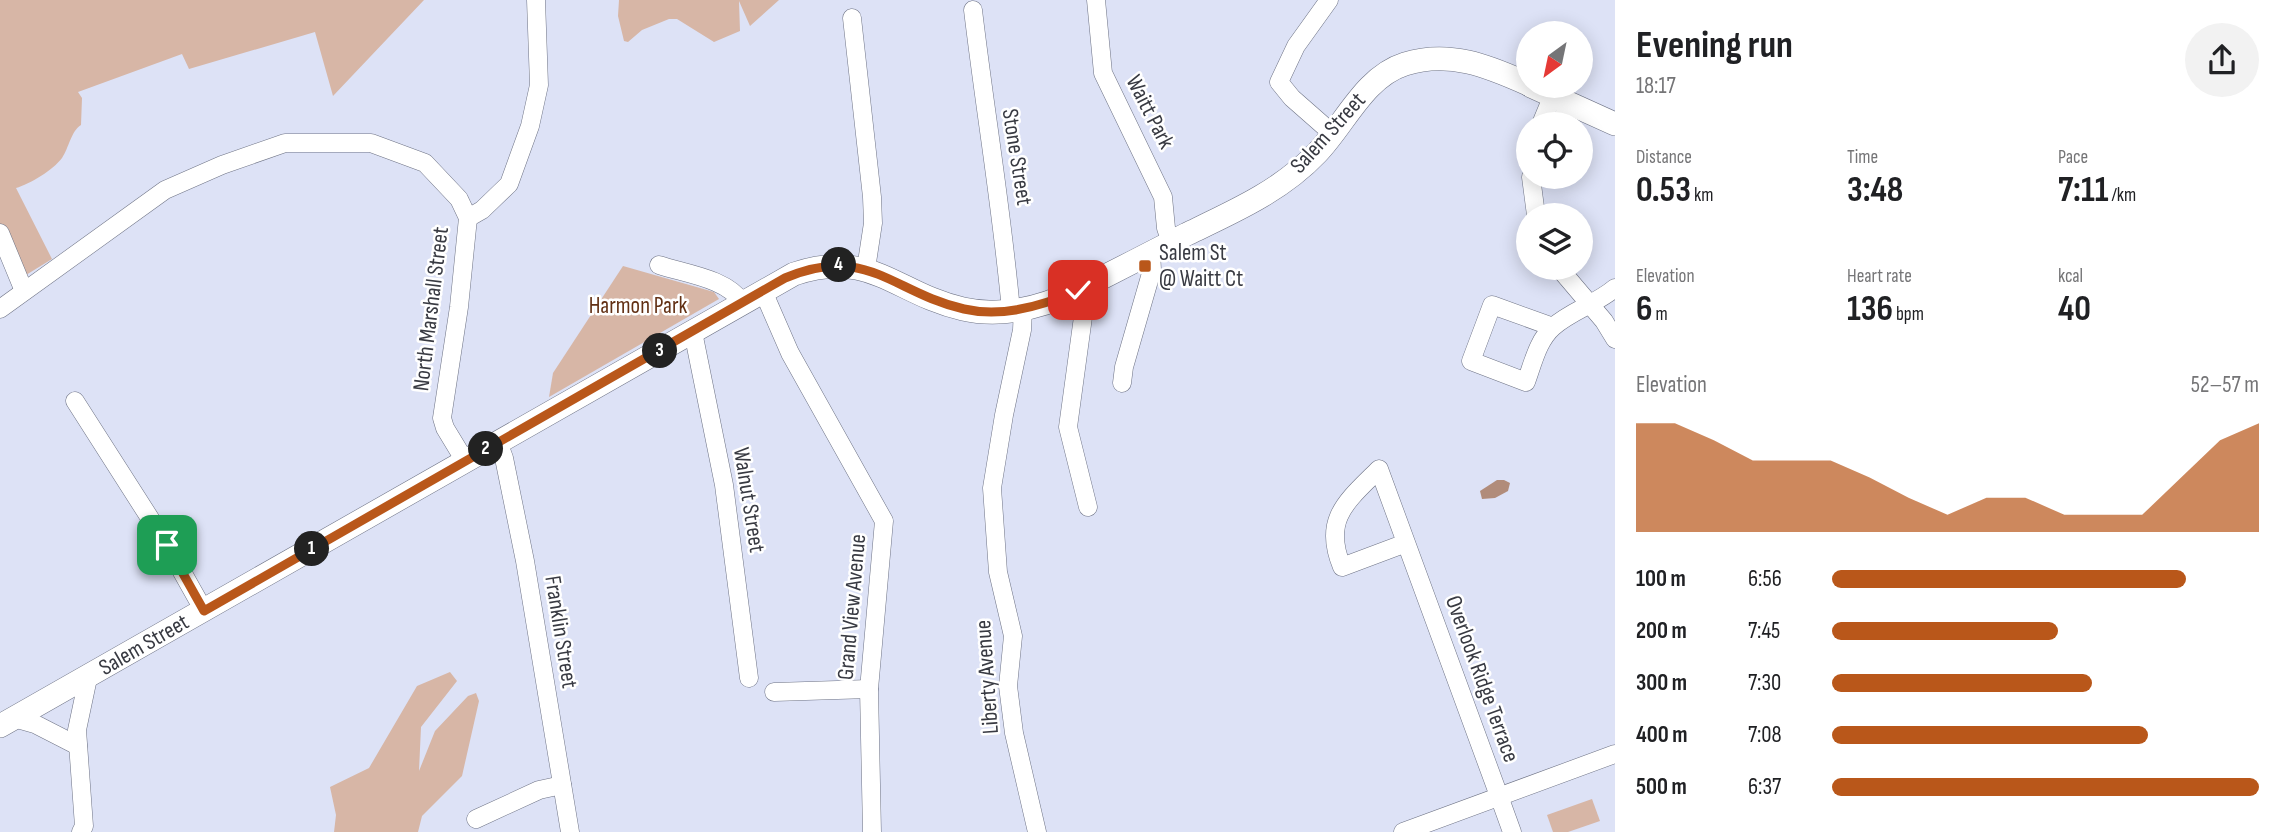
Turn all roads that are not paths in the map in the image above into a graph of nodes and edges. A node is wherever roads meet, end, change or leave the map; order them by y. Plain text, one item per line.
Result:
1 (536, 0) edge
2 (1096, 0) edge
3 (1329, 0) edge
4 (973, 10) dead end
5 (852, 18) dead end
6 (1516, 79) edge
7 (1560, 108) edge
8 (1615, 124) edge
9 (1333, 134) junction
10 (468, 218) junction
11 (0, 233) edge
12 (1161, 248) junction
13 (659, 265) dead end
14 (866, 269) junction
15 (1569, 280) edge
16 (1615, 288) edge
17 (1078, 290) junction
18 (763, 291) junction
19 (21, 293) junction
20 (743, 303) junction
21 (1591, 306) junction
22 (0, 309) edge
23 (1017, 310) junction
24 (1553, 327) junction
25 (693, 331) junction
26 (1615, 338) edge
27 (1122, 383) dead end
28 (75, 401) dead end
29 (498, 442) junction
30 (465, 461) junction
31 (1088, 507) dead end
32 (1406, 543) junction
33 (204, 611) junction
34 (88, 678) junction
35 (749, 678) dead end
36 (869, 689) junction
37 (774, 692) dead end
38 (7, 722) edge
39 (78, 746) junction
40 (1615, 754) edge
41 (562, 785) junction
42 (1499, 796) junction
43 (475, 819) dead end
44 (81, 832) edge
45 (570, 832) edge
46 (872, 832) edge
47 (1037, 832) edge
48 (1403, 832) edge
49 (1512, 832) edge

1 - 10 street
2 - 12 street, Waitt Park
3 - 9 street
4 - 23 street, Stone Street
5 - 14 street
6 - 9 main road, Salem Street
7 - 8 main road, Salem Street
9 - 12 main road, Salem Street
10 - 19 street, North Marshall Street
10 - 30 street, North Marshall Street
11 - 19 street
12 - 17 main road, Salem Street
12 - 27 street, Waitt Park
13 - 20 street
14 - 18 main road, Salem Street
14 - 23 main road, Salem Street
15 - 21 street
16 - 21 street
17 - 23 main road, Salem Street
17 - 31 street
18 - 20 main road, Salem Street
18 - 36 street, Grand View Avenue
19 - 22 street, North Marshall Street
20 - 25 main road, Salem Street
21 - 24 street
21 - 26 street
23 - 47 street, Liberty Avenue
24 - 24 street
25 - 29 main road, Salem Street
25 - 35 street, Walnut Street
28 - 33 street
29 - 30 main road, Salem Street
29 - 41 street, Franklin Street
30 - 33 main road, Salem Street
32 - 32 street, Overlook Ridge Terrace
32 - 42 street, Overlook Ridge Terrace
33 - 34 main road, Salem Street
34 - 38 main road, Salem Street
34 - 39 street
36 - 37 street
36 - 46 street, Grand View Avenue
38 - 39 street
39 - 44 street
40 - 42 street
41 - 43 street
41 - 45 street, Franklin Street
42 - 48 street
42 - 49 street, Overlook Ridge Terrace

